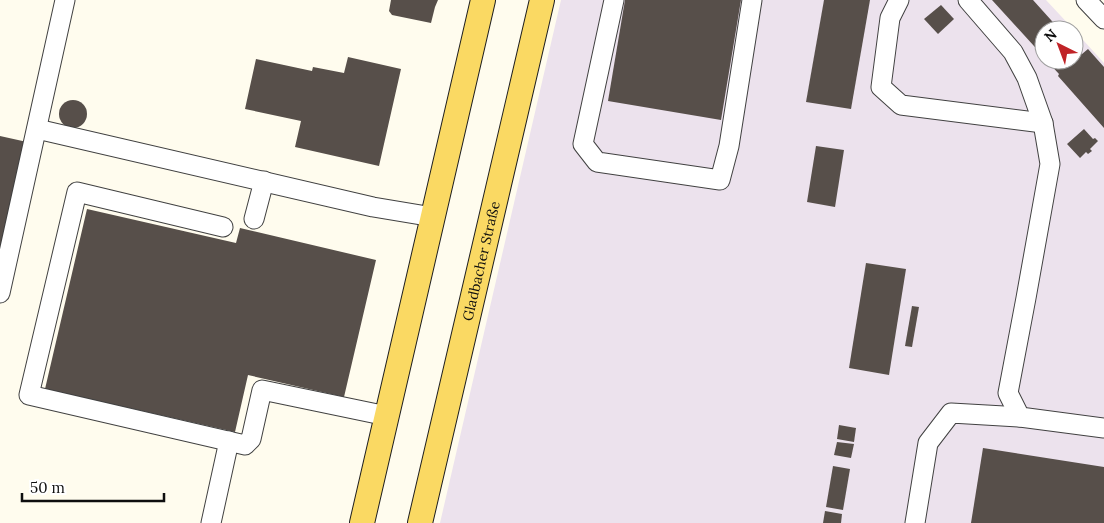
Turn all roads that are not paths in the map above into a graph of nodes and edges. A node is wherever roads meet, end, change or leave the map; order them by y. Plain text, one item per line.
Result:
1 (65, 0) edge
2 (484, 0) edge
3 (542, 0) edge
4 (614, 0) edge
5 (752, 0) edge
6 (898, 0) edge
7 (968, 0) edge
8 (1086, 0) edge
9 (1104, 19) edge
10 (1043, 123) junction
11 (37, 129) junction
12 (264, 181) junction
13 (433, 217) junction
14 (254, 219) dead end
15 (223, 227) dead end
16 (0, 293) edge
17 (387, 416) junction
18 (1020, 417) junction
19 (1104, 428) edge
20 (229, 441) junction
21 (211, 523) edge
22 (362, 523) edge
23 (420, 523) edge
24 (915, 523) edge

1 - 11 lane
2 - 13 main road
3 - 23 main road, Gladbacher Straße
4 - 5 lane
6 - 10 lane
7 - 10 lane
8 - 9 lane
10 - 18 lane
11 - 12 lane
11 - 16 lane
12 - 13 lane
12 - 14 lane
13 - 17 main road
15 - 20 lane
17 - 20 lane
17 - 22 main road
18 - 19 lane
18 - 24 lane
20 - 21 lane

